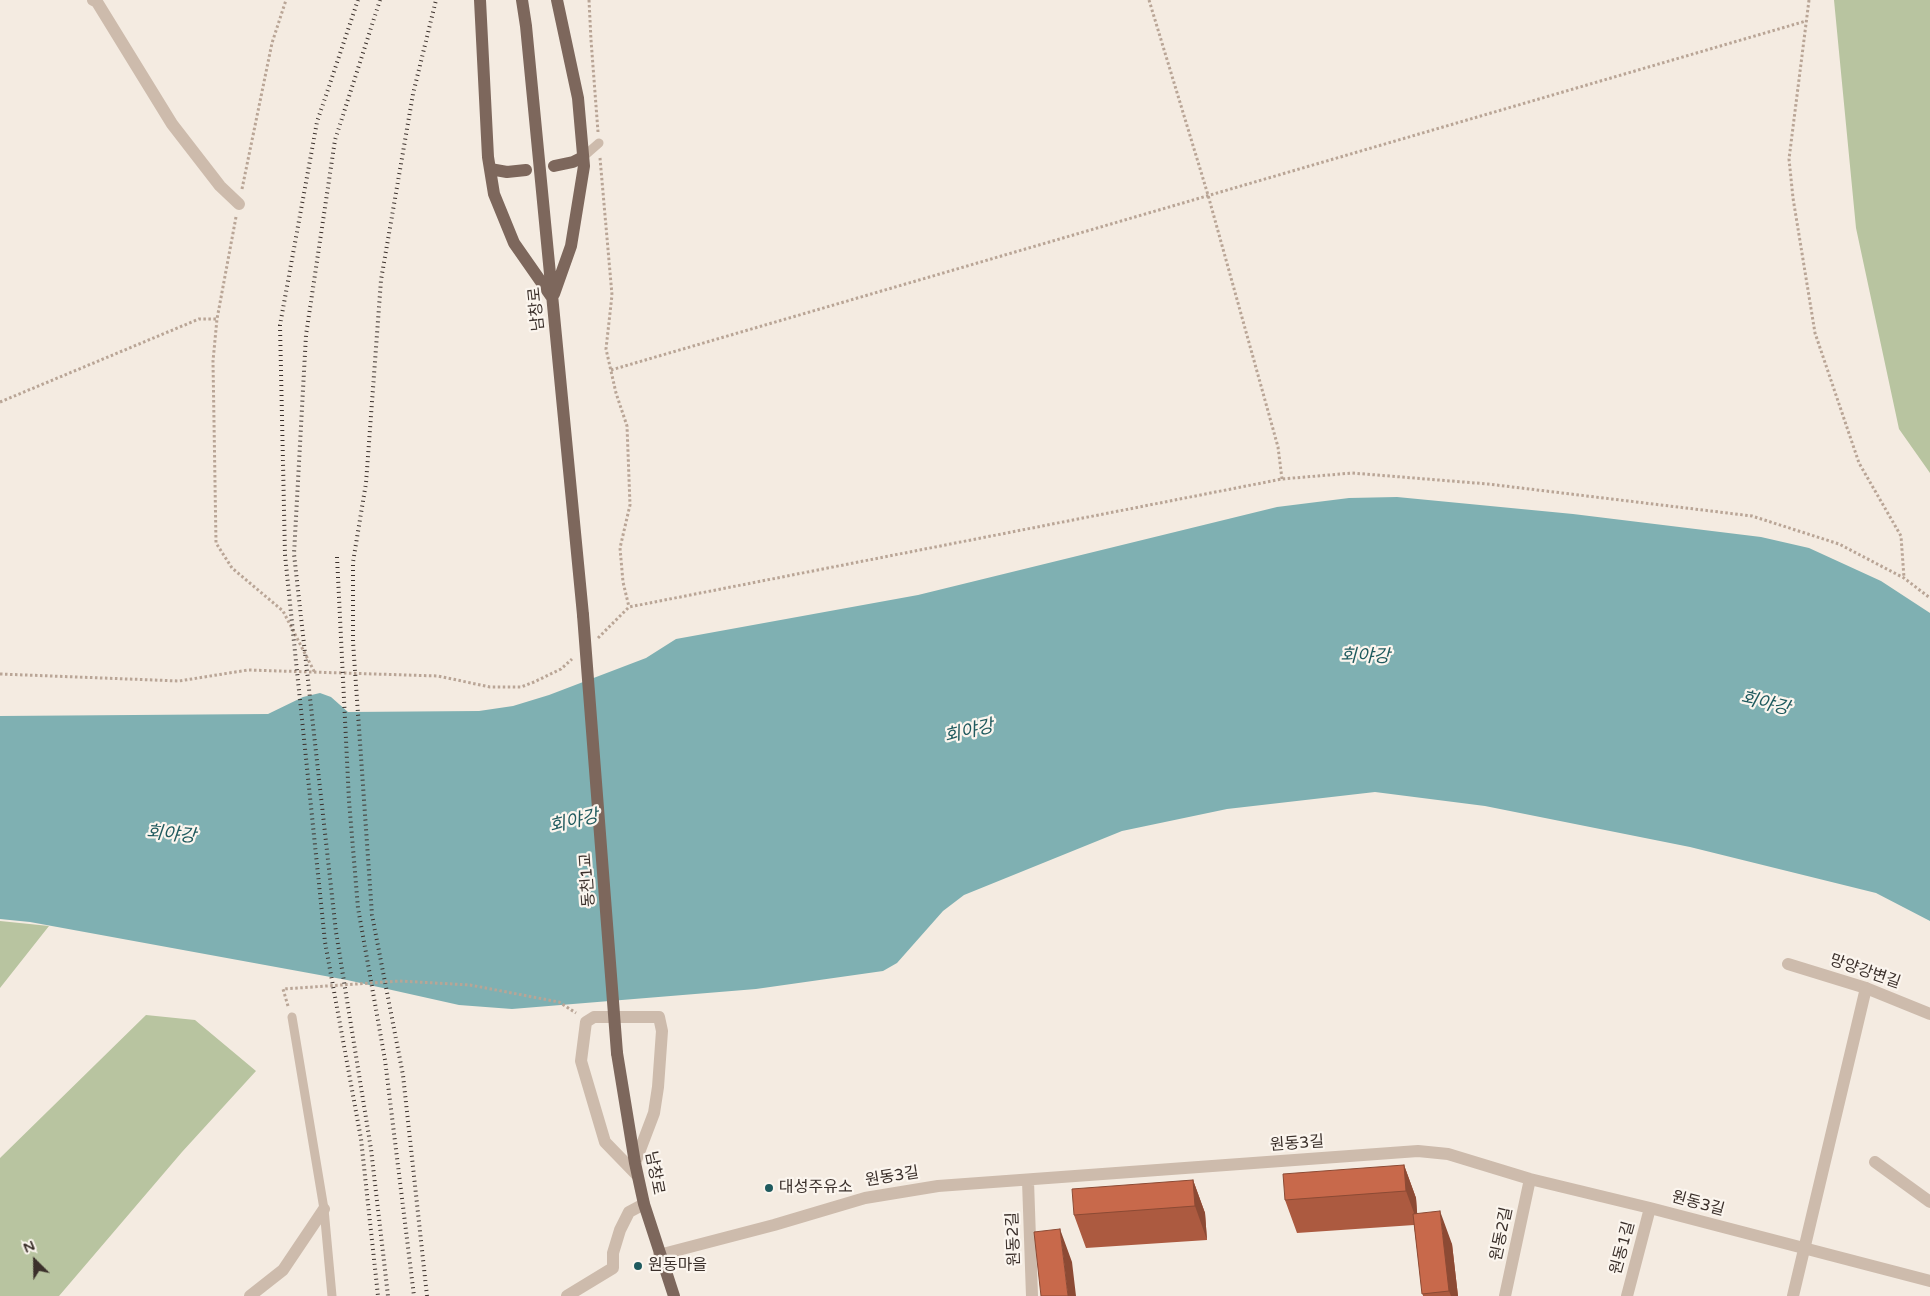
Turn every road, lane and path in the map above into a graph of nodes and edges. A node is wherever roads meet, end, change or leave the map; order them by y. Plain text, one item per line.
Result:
1 (93, 0) edge
2 (286, 0) edge
3 (480, 0) edge
4 (522, 0) edge
5 (557, 0) edge
6 (589, 0) edge
7 (1149, 0) edge
8 (1809, 0) edge
9 (1806, 21) junction
10 (599, 143) junction
11 (583, 157) junction
12 (554, 166) dead end
13 (490, 169) junction
14 (526, 170) dead end
15 (1208, 196) junction
16 (239, 204) junction
17 (552, 299) junction
18 (216, 319) junction
19 (611, 370) junction
20 (0, 402) edge
21 (1282, 479) junction
22 (1904, 578) junction
23 (1930, 598) edge
24 (629, 607) junction
25 (583, 615) joint
26 (593, 642) dead end
27 (574, 658) dead end
28 (315, 673) junction
29 (0, 674) edge
30 (1788, 964) dead end
31 (1866, 988) junction
32 (1930, 1014) edge
33 (292, 1017) joint
34 (586, 1022) junction
35 (617, 1053) joint
36 (1875, 1162) dead end
37 (636, 1169) junction
38 (1530, 1179) junction
39 (1028, 1181) junction
40 (1930, 1202) edge
41 (644, 1204) junction
42 (1650, 1208) junction
43 (324, 1209) junction
44 (1804, 1248) junction
45 (659, 1255) junction
46 (1930, 1282) edge
47 (250, 1296) edge
48 (332, 1296) edge
49 (567, 1296) edge
50 (674, 1296) edge
51 (1032, 1296) edge
52 (1505, 1296) edge
53 (1627, 1296) edge
54 (1793, 1296) edge

1 - 16 street
2 - 16 path
3 - 13 main road
4 - 17 main road, 남창로
5 - 11 main road
6 - 10 path
7 - 15 path
8 - 9 path
9 - 15 path
9 - 22 path
10 - 11 lane
10 - 19 path
11 - 12 main road
11 - 17 main road
13 - 14 main road
13 - 17 main road
15 - 19 path
15 - 21 path
16 - 18 path
17 - 25 main road, 남창로
18 - 20 path
18 - 28 path
19 - 24 path
21 - 22 path
21 - 24 path
22 - 23 path
24 - 26 path
25 - 35 main road, 동천1교, bridge
27 - 28 path
28 - 29 path
30 - 31 street, 망양강변길
31 - 32 street, 망양강변길
31 - 44 street
33 - 34 path
33 - 43 lane
34 - 37 street
34 - 37 street
35 - 37 main road, 남창로
36 - 40 street
37 - 41 main road, 남창로
38 - 39 street, 원동3길
38 - 42 street, 원동3길
38 - 52 street, 원동2길
39 - 45 street, 원동3길
39 - 51 street, 원동2길
41 - 45 main road, 남창로
41 - 49 street
42 - 44 street, 원동3길
42 - 53 street, 원동1길
43 - 47 street
43 - 48 lane
44 - 46 street, 원동3길
44 - 54 street
45 - 50 main road, 남창로

